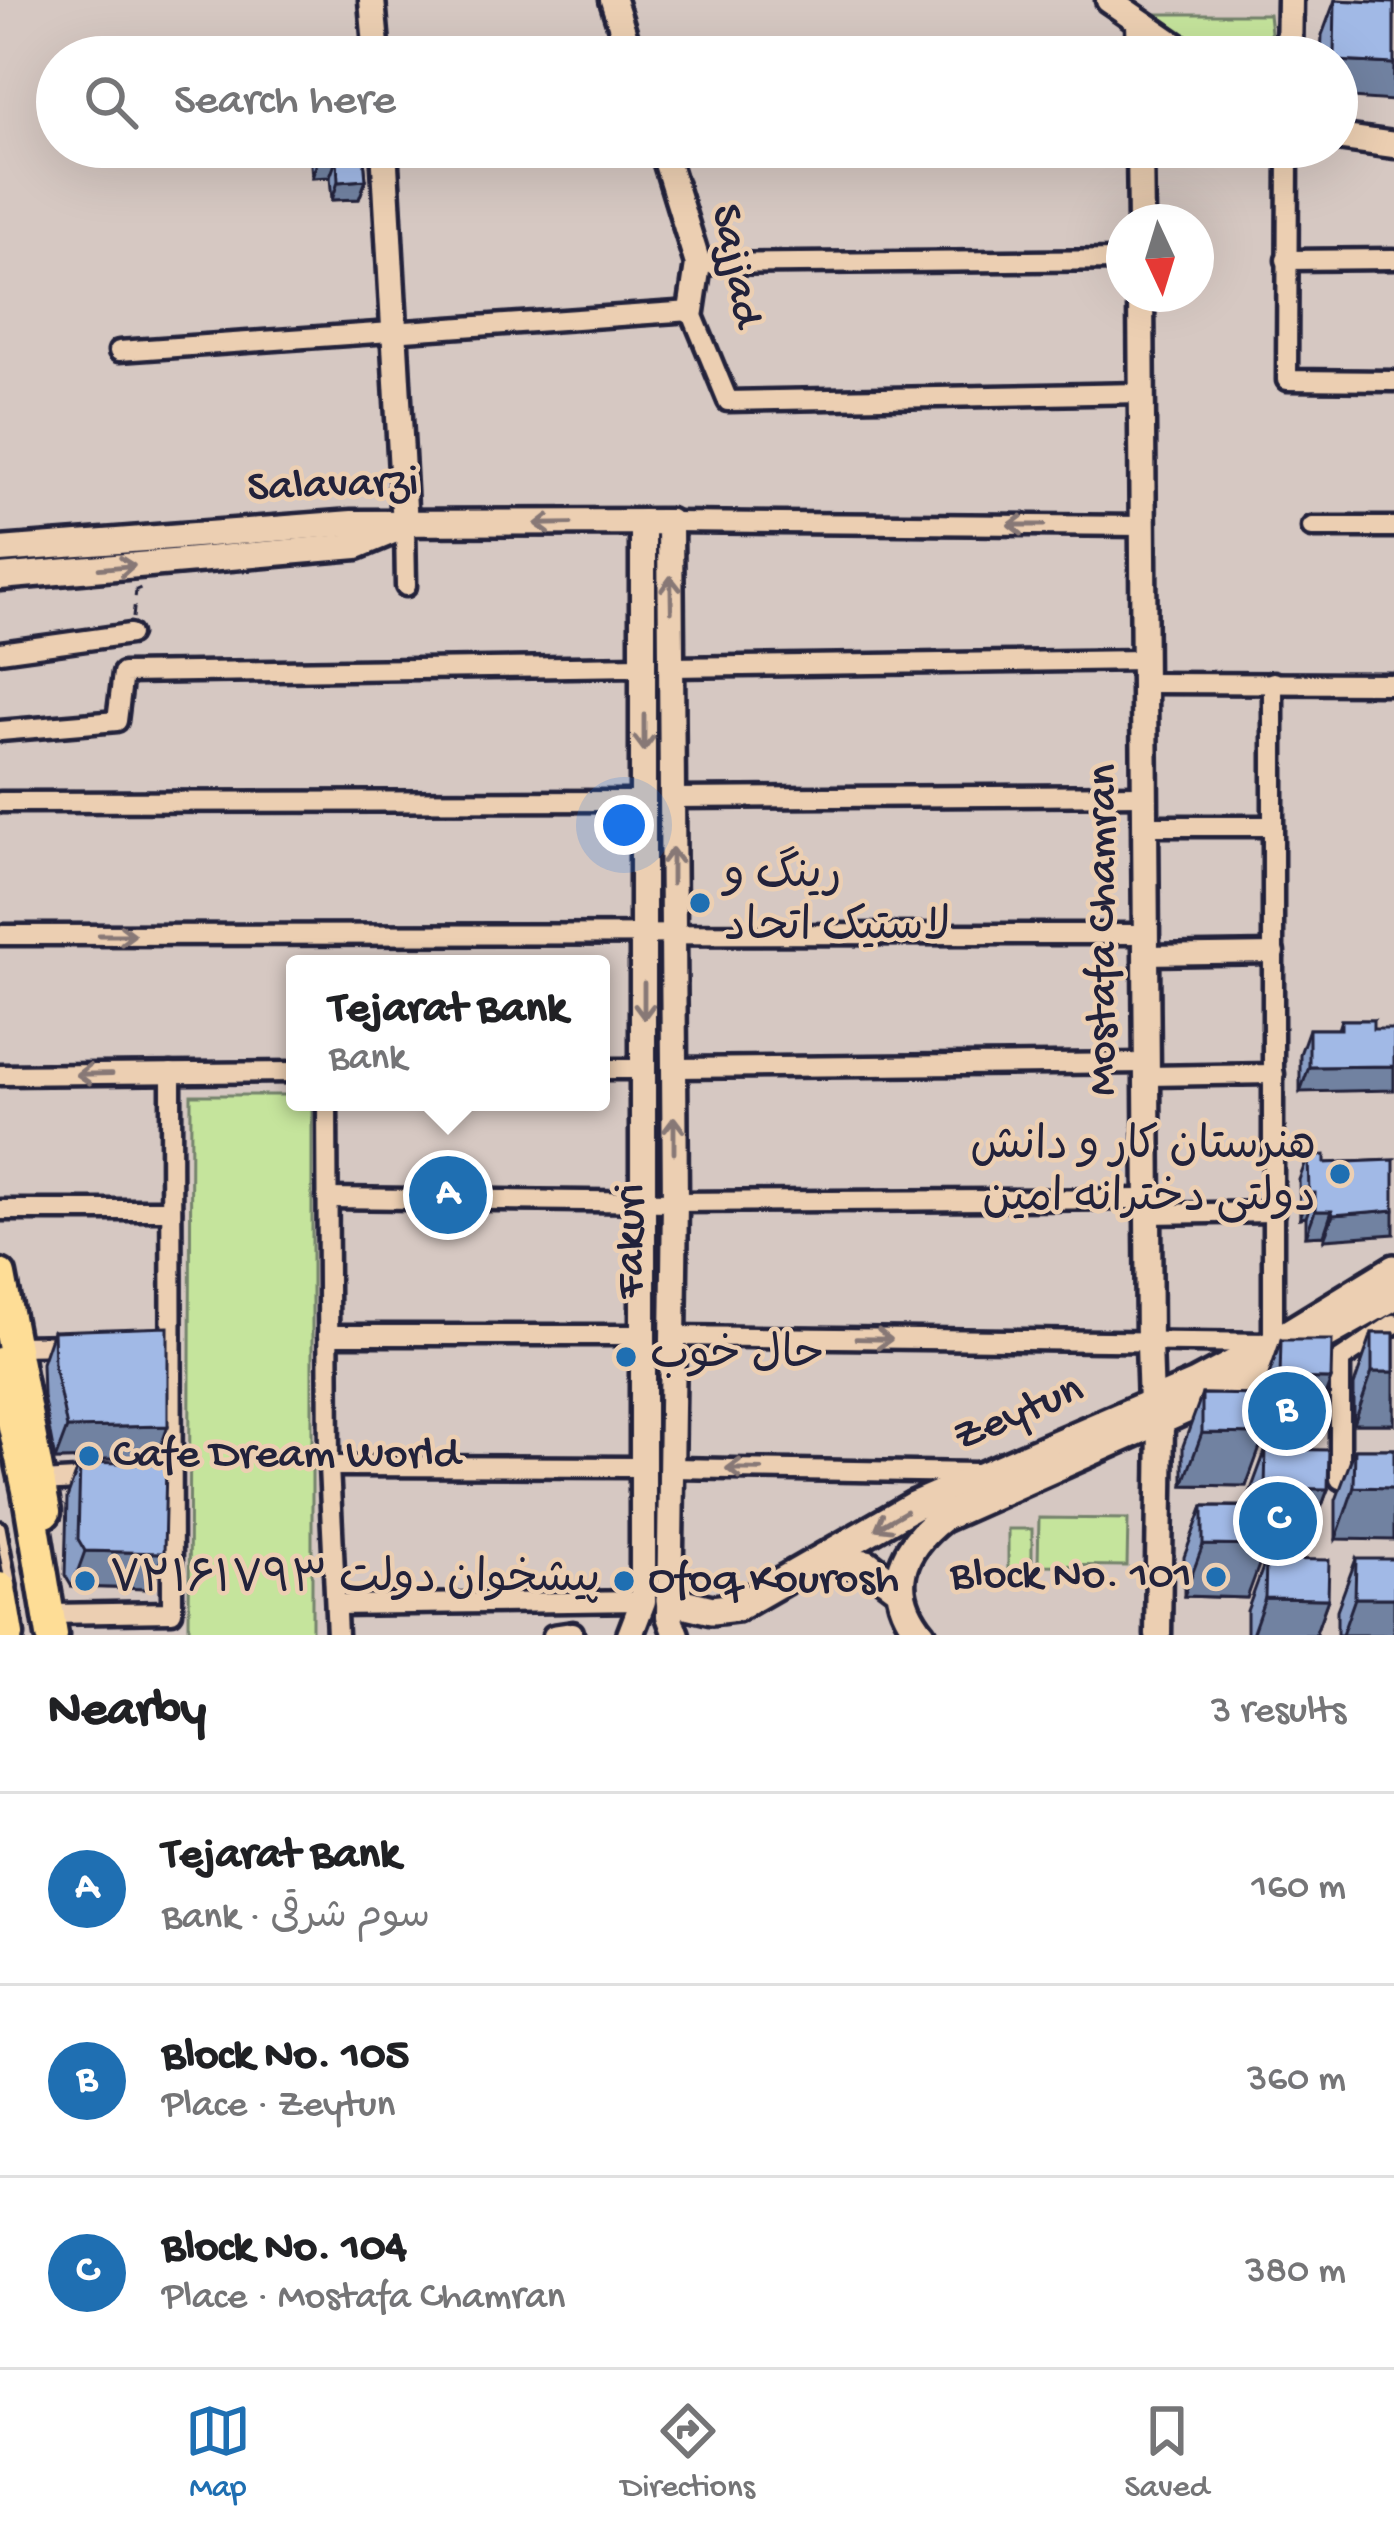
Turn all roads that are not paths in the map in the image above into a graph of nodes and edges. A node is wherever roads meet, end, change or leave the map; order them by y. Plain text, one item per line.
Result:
1 (372, 0) edge
2 (613, 0) edge
3 (1109, 0) edge
4 (1290, 0) edge
5 (1139, 22) junction
6 (375, 36) edge
7 (625, 36) edge
8 (1139, 36) edge
9 (1160, 36) edge
10 (1289, 36) edge
11 (1358, 140) edge
12 (1394, 145) edge
13 (385, 168) edge
14 (668, 168) edge
15 (1140, 168) edge
16 (1288, 168) edge
17 (1141, 204) edge
18 (1394, 259) edge
19 (1106, 260) edge
20 (1286, 260) junction
21 (698, 264) junction
22 (691, 311) junction
23 (1141, 312) edge
24 (395, 331) junction
25 (119, 350) dead end
26 (1394, 381) edge
27 (1142, 393) junction
28 (644, 522) junction
29 (670, 522) junction
30 (406, 526) junction
31 (1143, 526) junction
32 (1312, 527) dead end
33 (1394, 527) edge
34 (0, 550) edge
35 (0, 577) edge
36 (406, 586) dead end
37 (130, 634) road end
38 (0, 652) edge
39 (644, 666) junction
40 (672, 667) junction
41 (1144, 671) junction
42 (1274, 682) junction
43 (1394, 684) edge
44 (0, 731) edge
45 (1145, 795) junction
46 (672, 798) junction
47 (644, 801) junction
48 (0, 802) edge
49 (1145, 826) junction
50 (1274, 826) junction
51 (672, 933) junction
52 (644, 934) junction
53 (0, 935) edge
54 (1146, 944) junction
55 (1274, 953) junction
56 (674, 1068) junction
57 (610, 1069) edge
58 (644, 1069) junction
59 (1147, 1070) junction
60 (286, 1072) edge
61 (171, 1073) junction
62 (1274, 1074) junction
63 (0, 1076) edge
64 (327, 1111) edge
65 (327, 1198) junction
66 (645, 1201) junction
67 (674, 1202) junction
68 (1148, 1206) junction
69 (0, 1210) edge
70 (171, 1210) junction
71 (1274, 1212) junction
72 (1394, 1269) edge
73 (0, 1274) edge
74 (1394, 1296) edge
75 (1394, 1324) edge
76 (644, 1335) junction
77 (328, 1336) junction
78 (673, 1336) junction
79 (1273, 1343) junction
80 (149, 1344) edge
81 (172, 1344) junction
82 (1148, 1344) junction
83 (81, 1345) edge
84 (8, 1354) edge
85 (1156, 1413) junction
86 (329, 1466) junction
87 (643, 1467) junction
88 (670, 1468) junction
89 (987, 1474) junction
90 (108, 1479) edge
91 (150, 1479) edge
92 (172, 1479) junction
93 (1340, 1479) dead end
94 (41, 1482) junction
95 (20, 1521) dead end
96 (0, 1527) edge
97 (821, 1560) junction
98 (0, 1588) edge
99 (899, 1588) junction
100 (657, 1600) junction
101 (336, 1605) junction
102 (51, 1626) edge
103 (8, 1635) edge
104 (19, 1635) edge
105 (338, 1635) edge
106 (630, 1635) edge
107 (676, 1635) edge
108 (922, 1635) edge
109 (1158, 1635) edge

1 - 6 street
2 - 7 street
3 - 5 street
4 - 10 street
5 - 8 street
5 - 9 street
11 - 12 street
13 - 24 street
14 - 21 street, Sajjad
15 - 17 street
16 - 20 street
18 - 20 street
19 - 21 street
20 - 26 street
21 - 22 street, Sajjad
22 - 24 street
22 - 27 street, Sajjad
23 - 27 street, Mostafa Chamran
24 - 25 street
24 - 30 street
27 - 31 street, Mostafa Chamran
28 - 29 street, Salavarzi
28 -> 30 street, Salavarzi
28 - 39 street, Fakuri
31 -> 29 street
40 -> 29 street, Fakuri
30 - 34 street, Salavarzi
35 -> 30 street
30 - 36 street
31 - 41 street, Mostafa Chamran
32 - 33 street
37 - 38 street
39 - 44 street
39 -> 47 street, Fakuri
40 - 41 street
40 - 46 street, Fakuri
41 - 42 street
41 - 45 street, Mostafa Chamran
42 - 43 street
42 - 50 street
45 - 46 street
45 - 49 street, Mostafa Chamran
51 -> 46 street, Fakuri
47 - 48 street
47 - 52 street, Fakuri
49 - 50 street
49 - 54 street, Mostafa Chamran
50 - 55 street
51 - 52 street
51 - 54 street
51 - 56 street, Fakuri
53 -> 52 street
52 -> 58 street, Fakuri
54 - 55 street
54 - 59 street, Mostafa Chamran
55 - 62 street
56 - 59 street
67 -> 56 street, Fakuri
57 - 58 street
58 - 66 street, Fakuri
59 - 62 street
59 - 68 street, Mostafa Chamran
60 - 61 street
61 -> 63 street
61 - 70 street
62 - 71 street
64 - 65 street
65 - 66 street
65 - 77 street
66 - 67 street
66 - 76 street, Fakuri
67 - 68 street
67 - 78 street, Fakuri
68 - 71 street
68 - 82 street, Mostafa Chamran
69 - 70 street
70 - 81 street
71 - 79 street
72 - 79 main road, Zeytun
73 - 84 main road
74 - 85 main road, Zeytun
75 - 93 street
76 - 77 street
76 - 87 street, Fakuri
77 - 86 street
78 -> 82 street
78 - 88 street, Fakuri
79 - 82 street
79 - 85 main road, Zeytun
80 - 81 street
81 - 92 street
82 - 85 street, Mostafa Chamran
83 - 84 street
84 - 94 main road
84 - 102 main road
85 - 89 main road, Zeytun
85 - 99 main road, Zeytun
85 - 109 street, Mostafa Chamran
86 - 87 street
86 - 101 street
87 - 100 street, Fakuri
89 -> 88 street
88 - 100 street, Fakuri
89 -> 97 main road, Zeytun
90 - 94 street
91 - 92 street
92 - 102 street
94 - 102 main road
95 - 102 lane
96 - 104 lane
97 - 99 main road
97 - 100 main road, Zeytun
98 - 103 main road
99 - 108 main road
100 - 101 street
100 - 106 street
100 - 107 street
101 - 105 street

